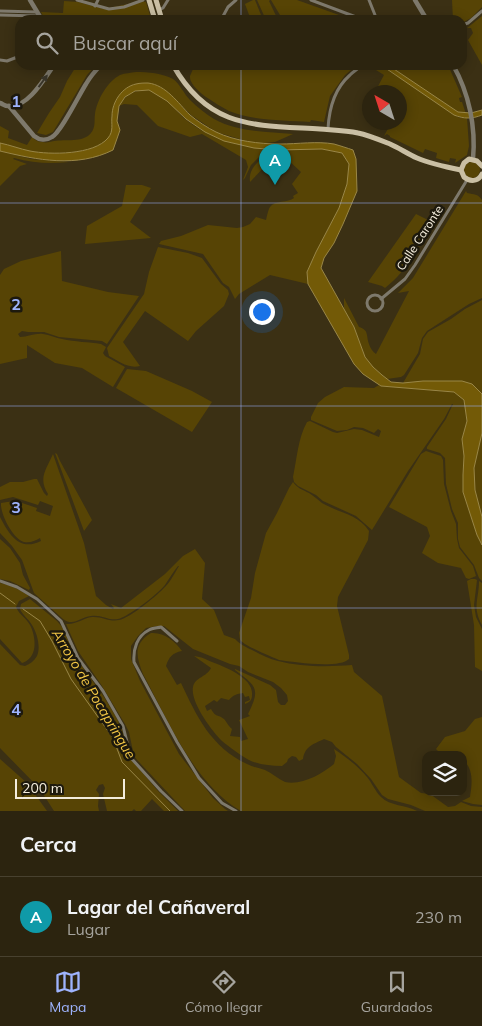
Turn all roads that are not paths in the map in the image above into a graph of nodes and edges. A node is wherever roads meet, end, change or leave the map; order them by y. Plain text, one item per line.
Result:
1 (30, 0) edge
2 (77, 0) edge
3 (98, 0) edge
4 (143, 0) edge
5 (150, 0) edge
6 (156, 0) edge
7 (168, 0) edge
8 (236, 0) edge
9 (311, 0) edge
10 (368, 0) edge
11 (416, 0) edge
12 (85, 1) edge
13 (95, 6) junction
14 (159, 10) junction
15 (0, 11) edge
16 (482, 12) edge
17 (0, 15) edge
18 (15, 15) edge
19 (31, 15) edge
20 (38, 15) edge
21 (154, 15) edge
22 (160, 15) edge
23 (222, 15) edge
24 (351, 15) edge
25 (375, 15) edge
26 (424, 15) edge
27 (467, 24) edge
28 (15, 58) edge
29 (0, 60) edge
30 (50, 70) edge
31 (97, 70) edge
32 (177, 70) edge
33 (356, 70) edge
34 (455, 70) edge
35 (0, 103) edge
36 (9, 106) junction
37 (328, 129) junction
38 (473, 159) junction
39 (482, 166) edge
40 (461, 170) junction
41 (482, 174) edge
42 (467, 180) junction
43 (476, 180) junction
44 (482, 184) edge
45 (381, 299) junction
46 (0, 581) edge
47 (177, 641) dead end
48 (182, 811) edge
49 (236, 811) edge

1 - 20 street
2 - 12 street
3 - 13 street
4 - 13 street
5 - 21 main road
6 - 14 main road
7 - 14 street
8 - 23 street
9 - 24 street
10 - 25 street
11 - 26 street
12 - 13 street
14 - 22 main road
15 - 19 street
16 - 27 street
17 - 18 street
28 - 29 street
36 -> 30 street
31 - 36 street
32 - 37 main road
33 - 37 street
34 - 38 street
35 - 36 street
37 - 40 main road
38 - 39 main road
38 - 40 main road
40 - 42 main road
41 - 43 main road
42 - 43 main road
42 - 45 street, Calle Caronte
43 - 44 main road
45 - 45 street
46 - 48 street
47 - 49 street

